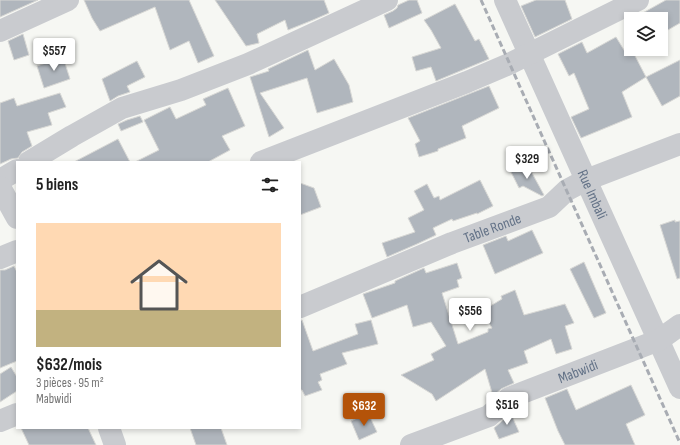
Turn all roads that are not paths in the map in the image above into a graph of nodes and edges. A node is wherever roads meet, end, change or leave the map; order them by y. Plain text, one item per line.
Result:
1 (68, 0) edge
2 (387, 0) edge
3 (505, 0) edge
4 (638, 0) edge
5 (0, 31) edge
6 (530, 54) junction
7 (680, 144) edge
8 (31, 161) edge
9 (264, 161) edge
10 (16, 171) edge
11 (0, 180) edge
12 (586, 180) junction
13 (0, 187) edge
14 (16, 216) edge
15 (16, 251) edge
16 (0, 258) edge
17 (301, 307) edge
18 (680, 325) edge
19 (659, 340) junction
20 (680, 388) edge
21 (16, 414) edge
22 (0, 421) edge
23 (109, 429) edge
24 (115, 445) edge
25 (411, 445) edge

1 - 5 street
2 - 8 street
3 - 6 street, Rue Imbali
4 - 6 street
6 - 9 street
6 - 12 street, Rue Imbali
7 - 12 street, Table Ronde
10 - 11 street
12 - 17 street, Table Ronde
12 - 19 street, Rue Imbali
13 - 14 street
15 - 16 street
18 - 19 street, Mabwidi
19 - 20 street, Rue Imbali
19 - 25 street, Mabwidi
21 - 22 street
23 - 24 street

